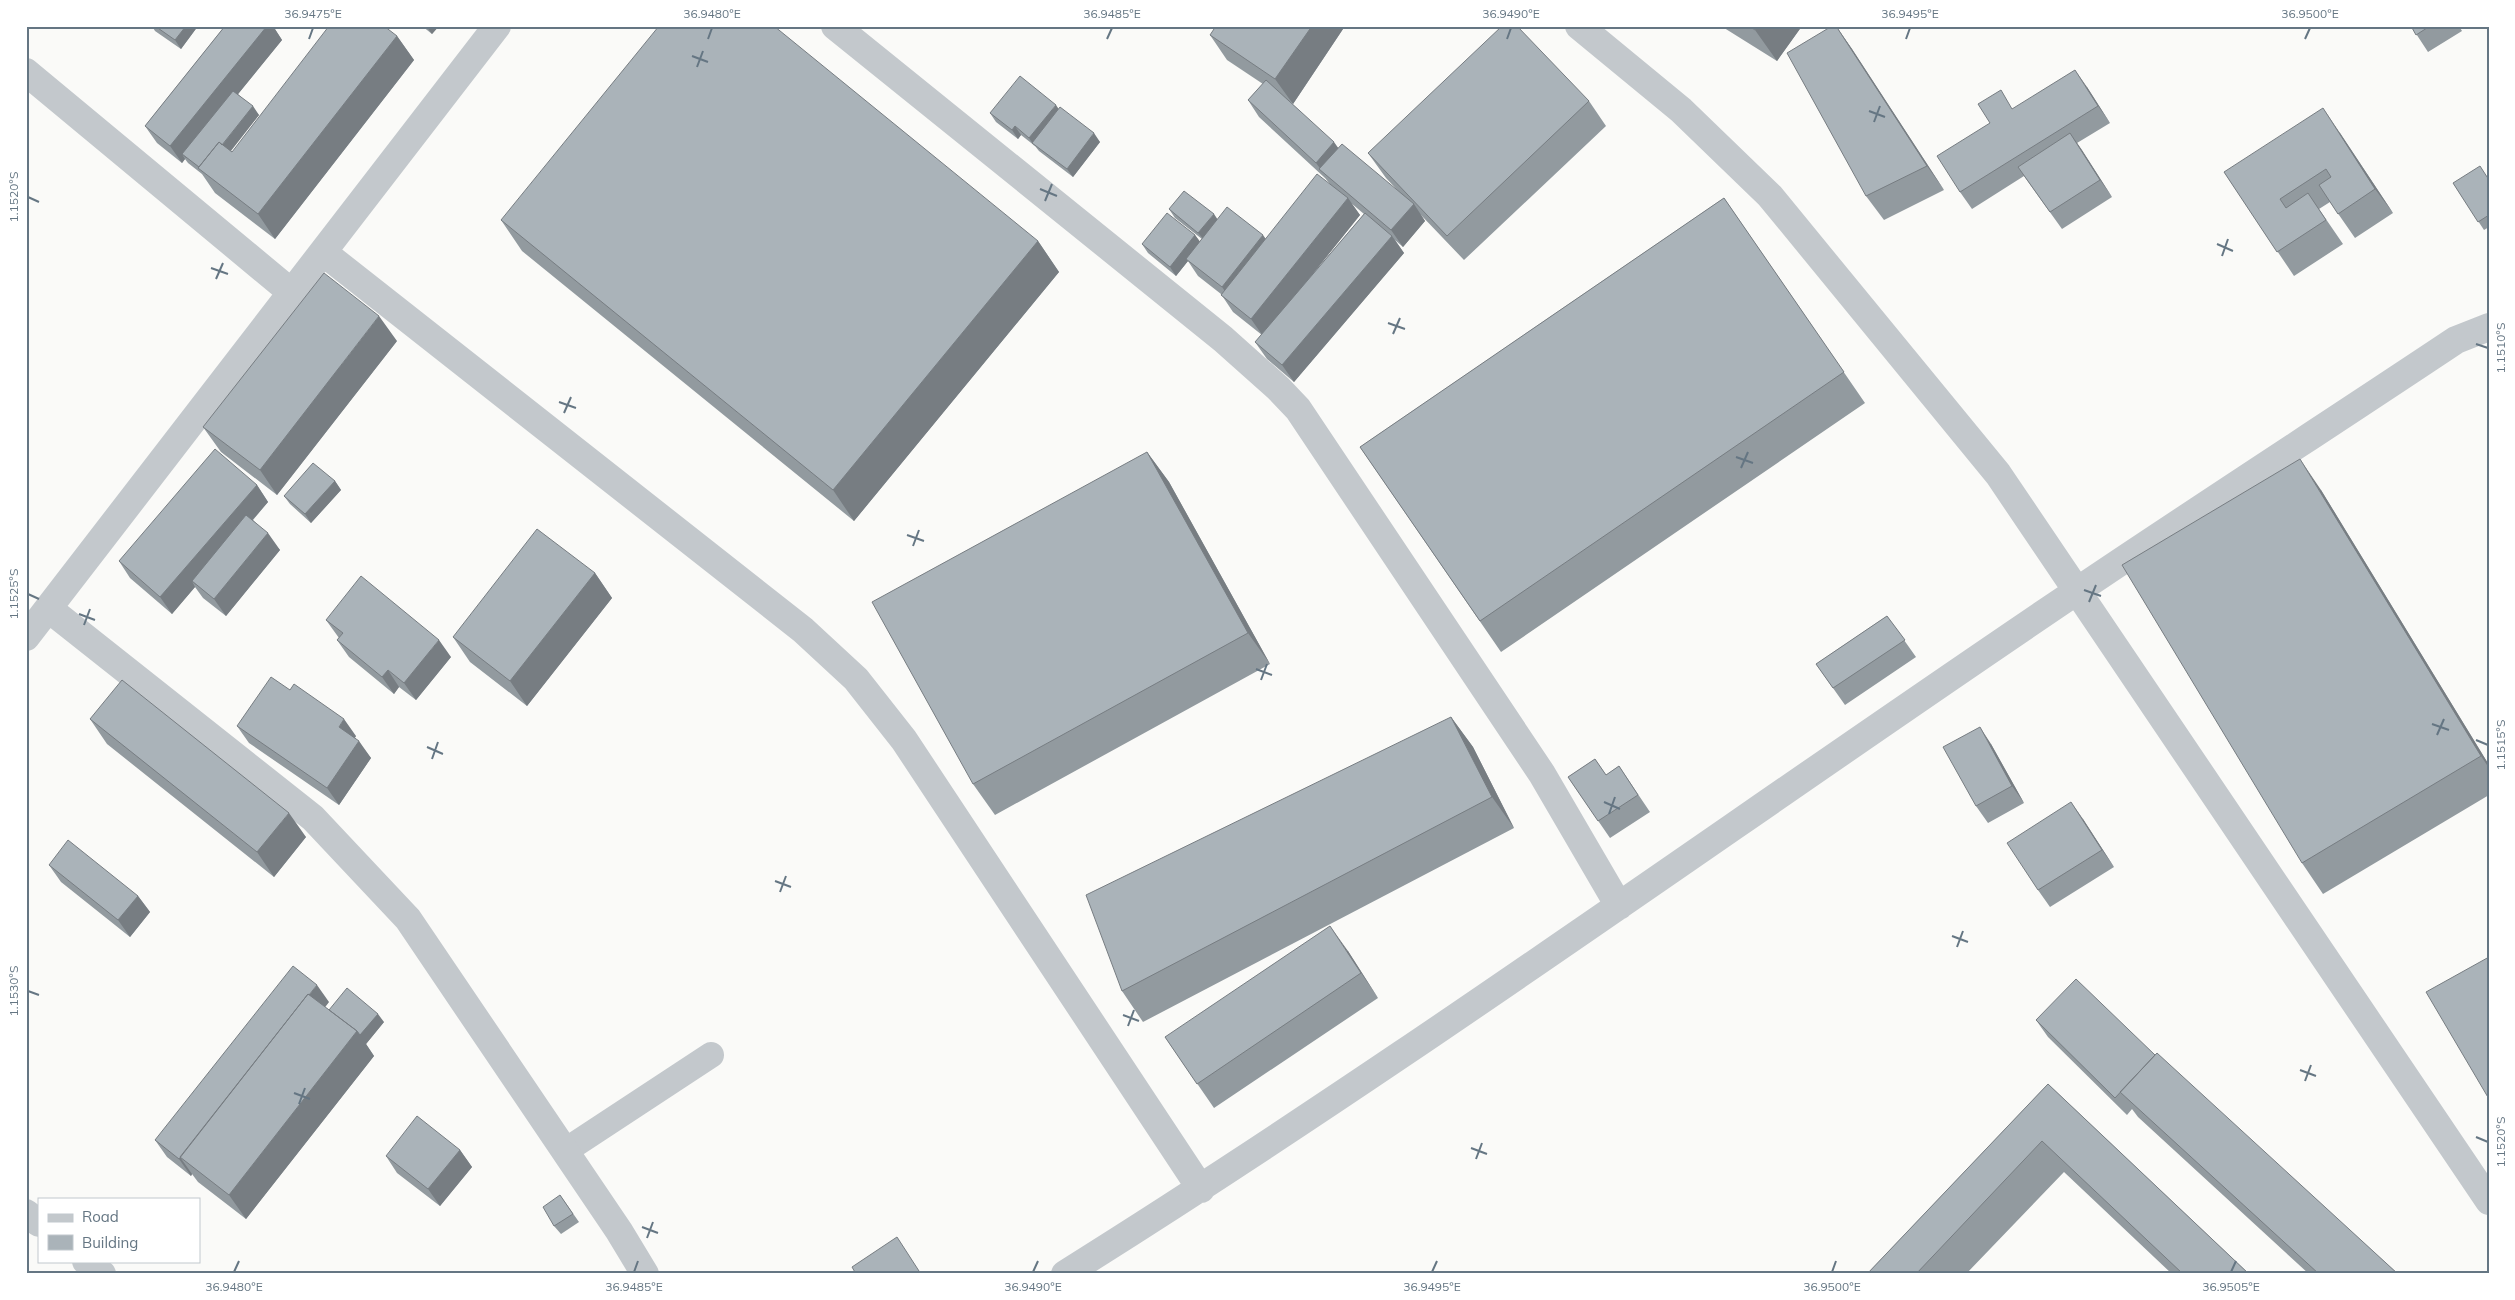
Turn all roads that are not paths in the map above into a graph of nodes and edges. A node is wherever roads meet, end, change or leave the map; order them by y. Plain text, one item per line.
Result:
1 (498, 26) edge
2 (836, 26) edge
3 (1578, 26) edge
4 (26, 72) edge
5 (324, 252) junction
6 (291, 292) junction
7 (2489, 327) edge
8 (2078, 590) junction
9 (49, 609) junction
10 (26, 637) edge
11 (1619, 906) junction
12 (711, 1055) dead end
13 (565, 1151) junction
14 (1201, 1189) junction
15 (2489, 1201) edge
16 (26, 1213) edge
17 (38, 1222) edge
18 (87, 1262) edge
19 (102, 1274) edge
20 (645, 1274) edge
21 (1065, 1274) edge

1 - 5 street
2 - 11 street
3 - 8 street
4 - 6 street
5 - 6 street
5 - 14 street
6 - 9 street
7 - 8 street
8 - 11 street
8 - 15 street
9 - 10 street
9 - 13 street
11 - 14 street
12 - 13 lane
13 - 20 street
14 - 21 street
16 - 17 street
18 - 19 street

